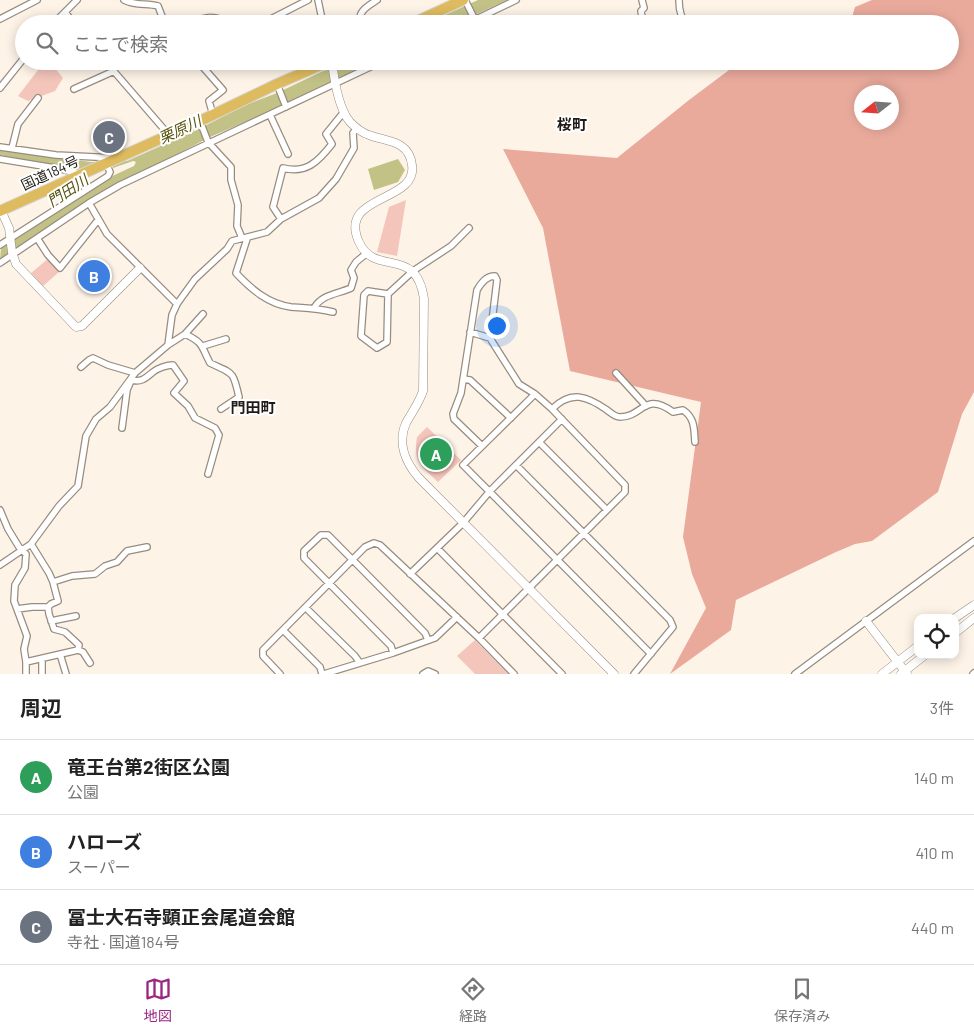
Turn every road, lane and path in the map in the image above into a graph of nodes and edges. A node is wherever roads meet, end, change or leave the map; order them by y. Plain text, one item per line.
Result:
1 (37, 0) edge
2 (77, 0) edge
3 (124, 0) edge
4 (308, 0) edge
5 (318, 0) edge
6 (377, 0) edge
7 (516, 0) edge
8 (642, 0) edge
9 (679, 0) edge
10 (465, 1) edge
11 (64, 12) junction
12 (61, 15) edge
13 (66, 15) edge
14 (162, 15) edge
15 (279, 15) edge
16 (321, 15) edge
17 (360, 15) edge
18 (432, 15) edge
19 (472, 15) edge
20 (481, 15) edge
21 (642, 15) edge
22 (681, 15) edge
23 (0, 19) edge
24 (15, 69) edge
25 (110, 70) edge
26 (113, 70) edge
27 (206, 70) edge
28 (316, 70) edge
29 (334, 70) edge
30 (362, 70) edge
31 (336, 81) junction
32 (278, 87) junction
33 (0, 88) edge
34 (74, 89) dead end
35 (38, 98) dead end
36 (285, 105) junction
37 (343, 112) junction
38 (213, 115) junction
39 (270, 115) junction
40 (201, 123) junction
41 (357, 128) junction
42 (169, 135) junction
43 (208, 140) junction
44 (0, 146) edge
45 (12, 148) junction
46 (288, 154) dead end
47 (0, 159) edge
48 (111, 162) junction
49 (79, 174) junction
50 (89, 203) junction
51 (1, 211) edge
52 (282, 219) junction
53 (98, 220) junction
54 (469, 228) dead end
55 (36, 238) junction
56 (245, 238) junction
57 (10, 240) junction
58 (0, 245) edge
59 (12, 253) junction
60 (367, 253) junction
61 (0, 263) edge
62 (140, 268) junction
63 (413, 271) junction
64 (388, 294) junction
65 (177, 304) junction
66 (314, 308) junction
67 (333, 312) dead end
68 (203, 314) dead end
69 (470, 332) junction
70 (185, 334) junction
71 (490, 338) junction
72 (226, 339) dead end
73 (168, 345) junction
74 (203, 346) junction
75 (81, 367) dead end
76 (616, 373) dead end
77 (132, 377) junction
78 (463, 380) junction
79 (535, 394) junction
80 (646, 406) junction
81 (221, 409) dead end
82 (552, 409) junction
83 (511, 418) junction
84 (562, 419) junction
85 (122, 428) dead end
86 (539, 442) junction
87 (695, 442) dead end
88 (482, 446) junction
89 (516, 465) junction
90 (208, 474) dead end
91 (490, 491) junction
92 (607, 510) junction
93 (1, 514) edge
94 (463, 522) junction
95 (583, 534) junction
96 (974, 541) edge
97 (31, 544) junction
98 (146, 547) dead end
99 (437, 548) junction
100 (23, 549) junction
101 (353, 560) junction
102 (558, 560) junction
103 (0, 565) edge
104 (410, 574) junction
105 (53, 582) junction
106 (330, 583) junction
107 (529, 588) junction
108 (974, 605) edge
109 (48, 608) junction
110 (306, 608) junction
111 (17, 609) junction
112 (502, 615) junction
113 (959, 615) edge
114 (76, 616) dead end
115 (457, 617) junction
116 (974, 618) edge
117 (866, 620) junction
118 (51, 621) junction
119 (283, 630) junction
120 (959, 630) edge
121 (479, 638) junction
122 (428, 640) junction
123 (914, 649) edge
124 (78, 650) junction
125 (393, 653) junction
126 (60, 654) junction
127 (651, 654) junction
128 (42, 659) junction
129 (920, 659) edge
130 (898, 661) junction
131 (26, 662) junction
132 (90, 663) dead end
133 (360, 664) junction
134 (904, 673) edge
135 (26, 674) edge
136 (42, 674) edge
137 (66, 674) edge
138 (280, 674) edge
139 (323, 674) edge
140 (423, 674) edge
141 (435, 674) edge
142 (514, 674) edge
143 (562, 674) edge
144 (614, 674) edge
145 (634, 674) edge
146 (795, 674) edge
147 (882, 674) edge

1 - 23 street
2 - 11 street
3 - 14 street
4 - 15 street
5 - 16 street
6 - 17 street
7 - 20 street
8 - 21 street
9 - 22 street
10 - 18 highway
10 - 19 street
11 - 12 street
11 - 13 street
24 - 33 street
25 - 34 street
26 - 42 street
27 - 38 street
28 - 32 highway, 国道184号
29 - 31 street
30 - 31 street
31 - 36 street
31 - 37 street
32 - 36 street
32 - 38 highway, 国道184号
35 - 45 street
36 - 39 street
37 - 41 street
37 - 52 street
38 - 40 highway, 国道184号
39 - 43 street
39 - 46 street
40 - 42 highway, 国道184号
40 - 43 street
41 - 52 street
41 - 60 street
42 - 48 highway, 国道184号
43 - 50 street
43 - 56 street
44 - 45 street
45 - 48 street
47 - 49 street
48 - 49 highway, 国道184号
48 - 57 street
49 - 51 highway, 国道184号
50 - 53 street
50 - 55 street
51 - 57 street
52 - 56 street
53 - 55 street
53 - 62 street
54 - 63 street
55 - 59 street
56 - 65 street
56 - 66 street
57 - 58 street
57 - 59 street
59 - 61 street
59 - 62 street
60 - 63 street
60 - 66 street
62 - 65 street
63 - 64 street
63 - 94 street
64 - 64 street
65 - 73 street
66 - 67 street
68 - 70 street
69 - 71 street
69 - 71 street
69 - 78 street
70 - 73 street
70 - 74 street
71 - 79 street
72 - 74 street
73 - 77 street
74 - 81 street
75 - 77 street
76 - 80 street
77 - 85 street
77 - 90 street
77 - 97 street
78 - 83 street
78 - 88 street
79 - 82 street
79 - 83 street
80 - 82 street
80 - 87 street
82 - 84 street
83 - 88 street
84 - 86 street
84 - 92 street
86 - 89 street
86 - 92 street
88 - 91 street
89 - 91 street
89 - 95 street
91 - 94 street
91 - 102 street
92 - 95 street
93 - 100 street
94 - 99 street
94 - 107 street
95 - 102 street
95 - 127 street
96 - 117 street
97 - 100 street
97 - 105 street
98 - 105 street
99 - 104 street
99 - 112 street
100 - 103 street
100 - 111 street
101 - 104 street
101 - 106 street
101 - 106 street
101 - 122 street
102 - 107 street
102 - 127 street
104 - 115 street
105 - 109 street
106 - 110 street
106 - 125 street
107 - 112 street
107 - 144 street
108 - 113 street
109 - 111 street
109 - 118 street
110 - 119 street
110 - 133 street
111 - 131 street
112 - 121 street
112 - 143 street
114 - 118 street
115 - 121 street
115 - 122 street
116 - 120 street
117 - 130 street
117 - 146 street
118 - 124 street
119 - 138 street
119 - 139 street
121 - 142 street
122 - 125 street
123 - 130 street
124 - 126 street
124 - 132 street
125 - 133 street
126 - 128 street
126 - 137 street
127 - 145 street
128 - 131 street
128 - 136 street
129 - 134 street
130 - 134 street
130 - 147 street
131 - 135 street
133 - 139 street
140 - 141 street

